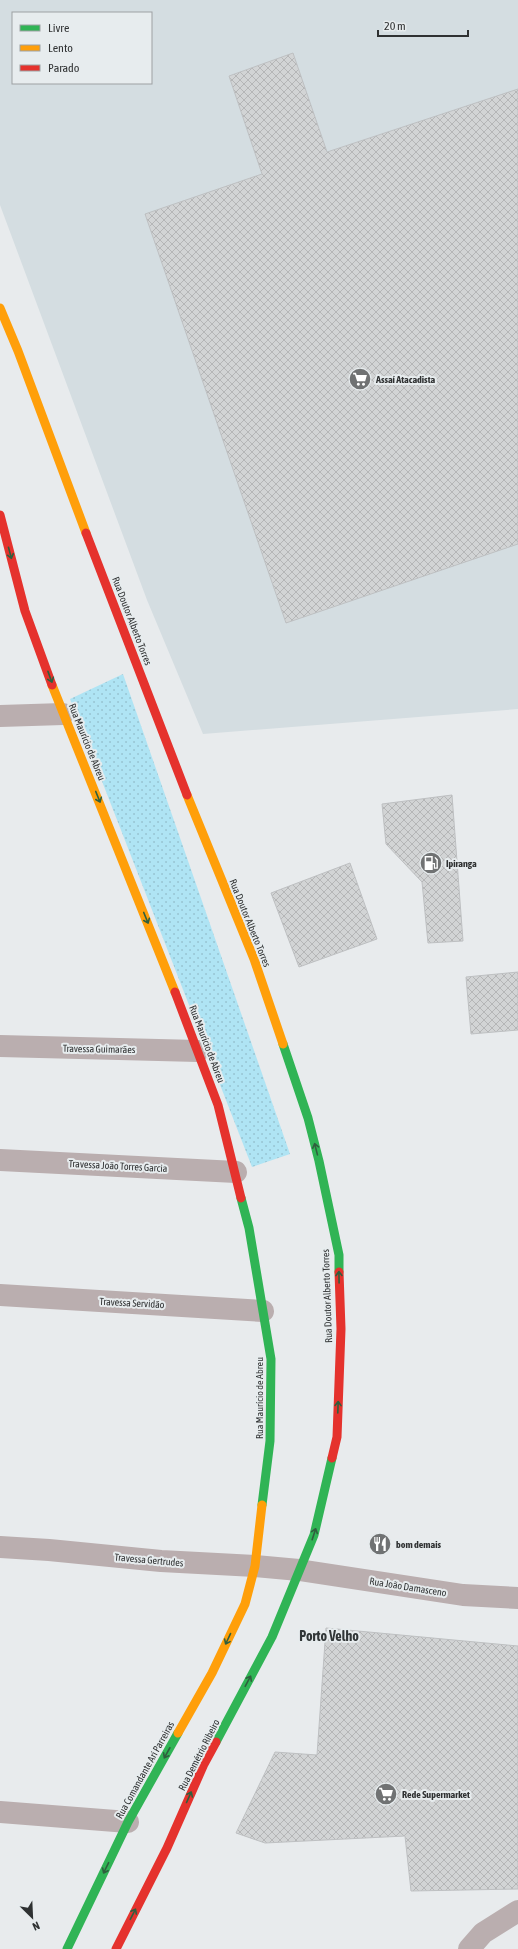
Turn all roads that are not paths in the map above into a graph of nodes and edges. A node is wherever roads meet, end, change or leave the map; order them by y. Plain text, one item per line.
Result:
1 (0, 308) edge
2 (0, 516) edge
3 (63, 714) junction
4 (0, 716) edge
5 (0, 1046) edge
6 (198, 1051) junction
7 (0, 1160) edge
8 (236, 1172) junction
9 (0, 1295) edge
10 (263, 1311) junction
11 (0, 1546) edge
12 (255, 1566) junction
13 (299, 1570) junction
14 (518, 1598) edge
15 (245, 1604) joint
16 (0, 1812) edge
17 (128, 1822) junction
18 (518, 1911) edge
19 (67, 1949) edge
20 (116, 1949) edge
21 (469, 1949) edge

13 -> 1 main road, Rua Doutor Alberto Torres
2 -> 3 main road, Rua Maurício de Abreu
3 - 4 street
3 -> 6 main road, Rua Maurício de Abreu
5 - 6 street, Travessa Guimarães
6 - 8 main road, Rua Maurício de Abreu
7 - 8 street, Travessa João Torres Garcia
8 - 10 main road, Rua Maurício de Abreu
9 - 10 street, Travessa Servidão
10 - 12 main road, Rua Maurício de Abreu
11 - 12 street, Travessa Gertrudes
12 - 13 street, Travessa Gertrudes
12 - 15 main road, Rua Maurício de Abreu
13 - 14 street, Rua João Damasceno
20 -> 13 main road, Rua Demétrio Ribeiro
15 -> 17 main road, Rua Comandante Ari Parreiras
16 - 17 street
17 -> 19 main road, Rua Comandante Ari Parreiras
18 - 21 street

